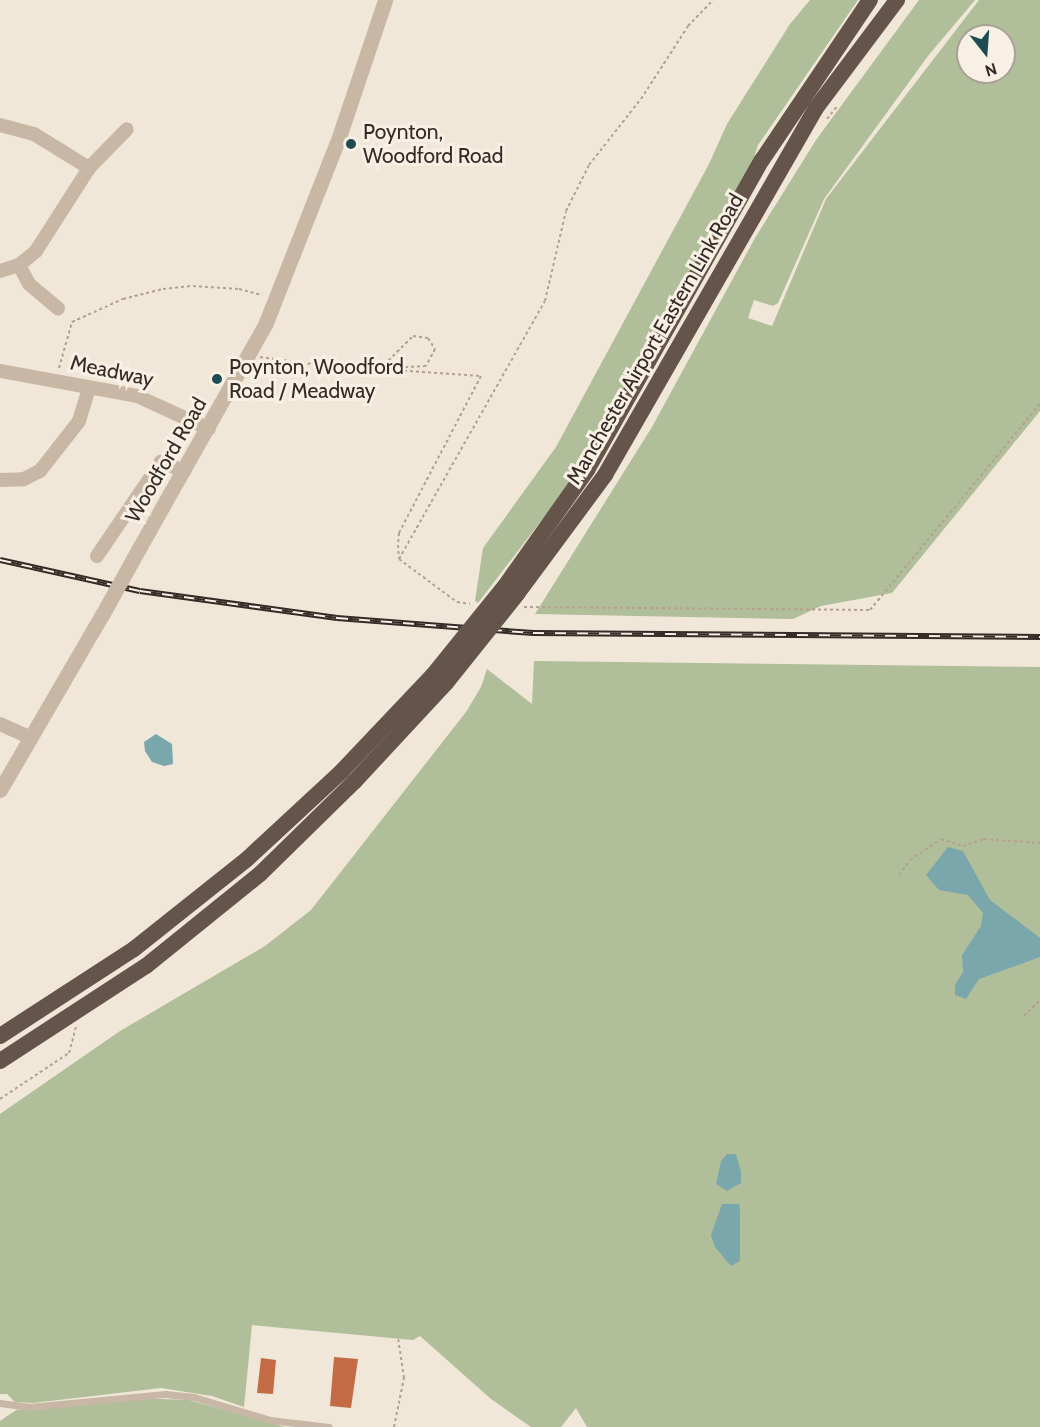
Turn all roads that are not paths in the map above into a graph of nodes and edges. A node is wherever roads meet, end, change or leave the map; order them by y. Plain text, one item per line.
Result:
1 (386, 0) edge
2 (870, 0) edge
3 (897, 0) edge
4 (0, 125) edge
5 (127, 129) dead end
6 (88, 168) junction
7 (19, 265) junction
8 (0, 271) edge
9 (58, 308) dead end
10 (0, 371) edge
11 (88, 388) junction
12 (209, 429) junction
13 (184, 471) junction
14 (0, 480) edge
15 (97, 556) dead end
16 (511, 590) junction
17 (439, 679) junction
18 (0, 724) edge
19 (31, 738) junction
20 (0, 790) edge
21 (0, 1036) edge
22 (0, 1061) edge
23 (0, 1403) edge
24 (329, 1427) edge

1 - 12 street, Woodford Road
2 - 16 highway, Manchester Airport Eastern Link Road
3 - 16 highway, Manchester Airport Eastern Link Road
4 - 6 street
5 - 6 street
6 - 7 street
7 - 8 street
7 - 9 street
10 - 11 street, Meadway
11 - 12 street, Meadway
11 - 14 street
12 - 13 street, Woodford Road
13 - 15 street
13 - 19 street, Woodford Road, bridge
16 - 17 highway, Manchester Airport Eastern Link Road, bridge
17 - 21 highway, Manchester Airport Eastern Link Road
17 - 22 highway, Manchester Airport Eastern Link Road
18 - 19 street
19 - 20 street, Woodford Road
23 - 24 lane

